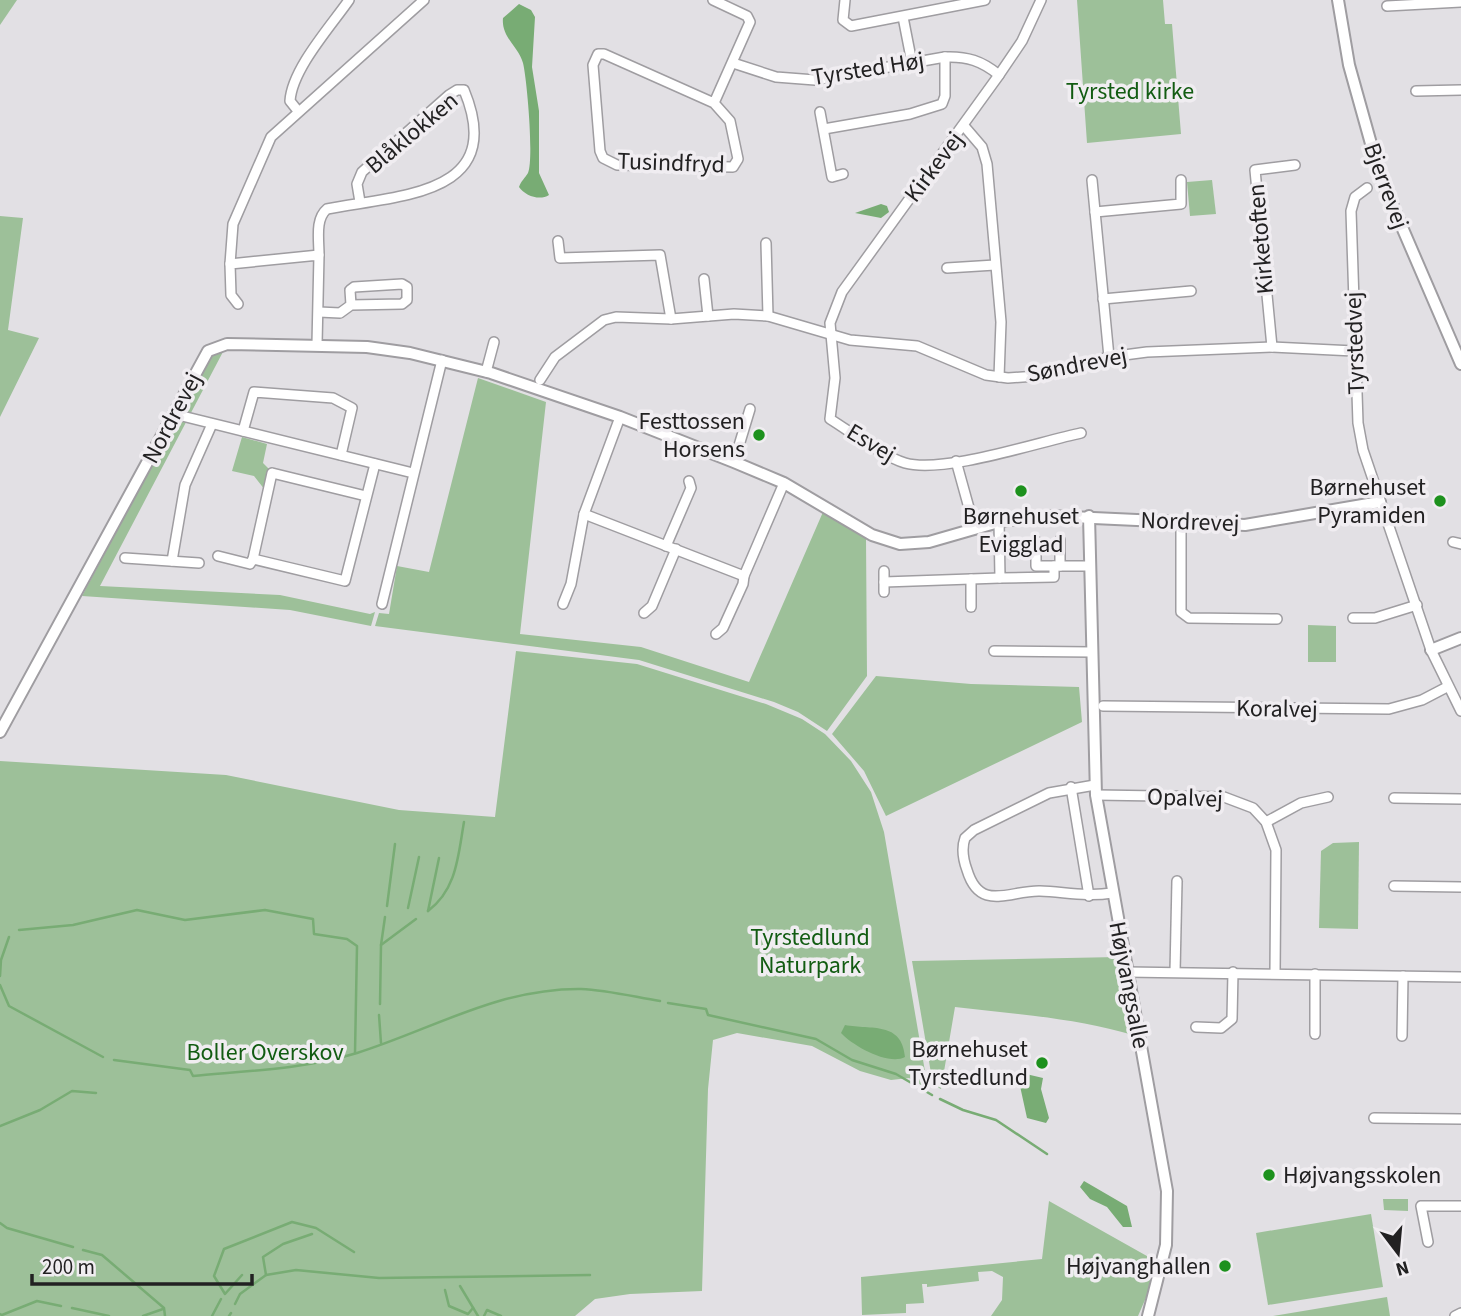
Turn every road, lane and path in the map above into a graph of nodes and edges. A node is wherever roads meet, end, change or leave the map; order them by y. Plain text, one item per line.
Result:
1 (349, 0) edge
2 (424, 0) edge
3 (713, 0) edge
4 (845, 0) edge
5 (985, 0) edge
6 (1041, 0) edge
7 (1338, 0) edge
8 (1461, 2) edge
9 (1387, 6) dead end
10 (903, 17) junction
11 (945, 57) junction
12 (733, 63) junction
13 (912, 63) junction
14 (999, 75) junction
15 (1461, 90) edge
16 (1416, 91) dead end
17 (714, 103) junction
18 (298, 111) junction
19 (820, 111) dead end
20 (964, 126) junction
21 (824, 129) junction
22 (1295, 165) dead end
23 (843, 174) dead end
24 (1092, 180) dead end
25 (1181, 180) dead end
26 (1367, 188) dead end
27 (360, 202) junction
28 (1095, 212) junction
29 (558, 240) dead end
30 (766, 243) dead end
31 (319, 255) junction
32 (230, 264) junction
33 (995, 265) junction
34 (947, 268) dead end
35 (704, 279) dead end
36 (1191, 291) dead end
37 (1103, 299) junction
38 (238, 303) dead end
39 (351, 305) junction
40 (319, 312) junction
41 (708, 316) junction
42 (768, 316) junction
43 (671, 319) junction
44 (830, 333) junction
45 (494, 342) dead end
46 (317, 344) junction
47 (1272, 347) junction
48 (1354, 351) junction
49 (1109, 357) junction
50 (442, 360) junction
51 (1461, 363) edge
52 (486, 372) junction
53 (999, 377) junction
54 (540, 380) dead end
55 (750, 409) dead end
56 (174, 414) junction
57 (620, 417) junction
58 (212, 424) junction
59 (243, 431) junction
60 (1081, 433) dead end
61 (341, 455) junction
62 (956, 461) junction
63 (734, 462) junction
64 (375, 464) junction
65 (413, 473) junction
66 (689, 481) dead end
67 (784, 483) junction
68 (366, 496) junction
69 (1380, 502) junction
70 (584, 514) junction
71 (1089, 516) junction
72 (999, 521) junction
73 (1181, 523) junction
74 (974, 526) junction
75 (1060, 540) dead end
76 (1035, 541) dead end
77 (671, 547) junction
78 (218, 556) dead end
79 (125, 558) dead end
80 (253, 559) junction
81 (172, 561) junction
82 (199, 563) dead end
83 (1057, 566) junction
84 (1090, 566) junction
85 (884, 571) dead end
86 (744, 576) junction
87 (1000, 578) junction
88 (971, 579) junction
89 (884, 582) junction
90 (884, 592) dead end
91 (382, 604) dead end
92 (563, 604) dead end
93 (1417, 605) junction
94 (971, 607) dead end
95 (644, 614) dead end
96 (1353, 618) dead end
97 (1278, 619) dead end
98 (716, 634) dead end
99 (1461, 638) edge
100 (1432, 650) junction
101 (994, 651) dead end
102 (1092, 652) junction
103 (1447, 687) junction
104 (1103, 706) dead end
105 (1461, 712) edge
106 (0, 732) edge
107 (1070, 787) junction
108 (1095, 790) junction
109 (1328, 797) dead end
110 (1394, 798) dead end
111 (1461, 799) edge
112 (1266, 822) junction
113 (1177, 881) dead end
114 (1394, 886) dead end
115 (1461, 887) edge
116 (1112, 893) junction
117 (1089, 896) junction
118 (1175, 971) junction
119 (1127, 972) junction
120 (1233, 972) junction
121 (1275, 973) junction
122 (1315, 974) junction
123 (1403, 976) junction
124 (1461, 977) edge
125 (1196, 1027) dead end
126 (1315, 1034) dead end
127 (1402, 1036) dead end
128 (1374, 1118) dead end
129 (1461, 1119) edge
130 (1461, 1206) edge
131 (1428, 1242) dead end
132 (1461, 1313) edge
133 (1148, 1316) edge
134 (1455, 1316) edge

1 - 18 street
2 - 18 street
3 - 12 street
4 - 10 street
5 - 10 street
6 - 14 street, Kirkevej
7 - 51 street, Bjerrevej
8 - 9 street
10 - 13 street
11 - 13 street, Tyrsted Høj
11 - 14 street, Tyrsted Høj
11 - 21 street
12 - 13 street, Tyrsted Høj
12 - 17 street
14 - 20 street, Kirkevej
15 - 16 street
17 - 17 street, Tusindfryd
18 - 32 street
19 - 21 street
20 - 33 street
20 - 44 street, Kirkevej
21 - 23 street
22 - 47 street, Kirketoften
24 - 28 street
25 - 28 street
26 - 48 street, Tyrstedvej
27 - 27 street, Blåklokken
27 - 31 street, Blåklokken
28 - 37 street
29 - 43 street
30 - 42 street
31 - 32 street
31 - 40 street
32 - 38 street
33 - 34 street
33 - 53 street
35 - 41 street
36 - 37 street
37 - 49 street
39 - 39 street
39 - 40 street
40 - 46 street
41 - 42 street, Søndrevej
41 - 43 street, Søndrevej
42 - 44 street, Søndrevej
43 - 54 street, Søndrevej
44 - 53 street, Søndrevej
44 - 62 street, Esvej
45 - 52 street
46 - 50 street, Nordrevej
46 - 56 street, Nordrevej
47 - 48 street, Søndrevej
47 - 49 street, Søndrevej
48 - 69 street, Tyrstedvej
49 - 53 street, Søndrevej
50 - 52 street, Nordrevej
50 - 65 street
52 - 57 street, Nordrevej
55 - 63 street
56 - 58 street
56 - 106 street, Nordrevej
57 - 63 street, Nordrevej
57 - 70 street
58 - 59 street
58 - 81 street
59 - 61 street
59 - 61 street
60 - 62 street, Esvej
61 - 64 street
62 - 74 street
63 - 67 street, Nordrevej
64 - 65 street
64 - 68 street
65 - 91 street
66 - 77 street
67 - 74 street, Nordrevej
67 - 86 street
68 - 80 street
68 - 80 street
69 - 73 street, Nordrevej
69 - 93 street, Tyrstedvej
70 - 77 street
70 - 92 street
71 - 72 street, Nordrevej
71 - 73 street, Nordrevej
71 - 84 street, Højvangsalle
72 - 74 street, Nordrevej
72 - 87 street
73 - 97 street
75 - 83 street
76 - 83 street
77 - 86 street
77 - 95 street
78 - 80 street
79 - 81 street
81 - 82 street
83 - 84 street
83 - 87 street
84 - 102 street, Højvangsalle
85 - 89 street
86 - 98 street
87 - 88 street
88 - 89 street
88 - 94 street
89 - 90 street
93 - 96 street
93 - 100 street, Tyrstedvej
99 - 100 street
100 - 103 street, Tyrstedvej
101 - 102 street
102 - 108 street, Højvangsalle
103 - 104 street, Koralvej
103 - 105 street, Tyrstedvej
107 - 108 street, Opalvej
107 - 117 street
107 - 117 street, Opalvej
108 - 112 street, Opalvej
108 - 116 street, Højvangsalle
109 - 112 street
110 - 111 street
112 - 121 street
113 - 118 street
114 - 115 street
116 - 117 street, Opalvej
116 - 119 street, Højvangsalle
118 - 119 street
118 - 120 street
119 - 133 street, Højvangsalle
120 - 121 street
120 - 125 street
121 - 122 street
122 - 123 street
122 - 126 street
123 - 124 street
123 - 127 street
128 - 129 street
130 - 131 street
132 - 134 street

